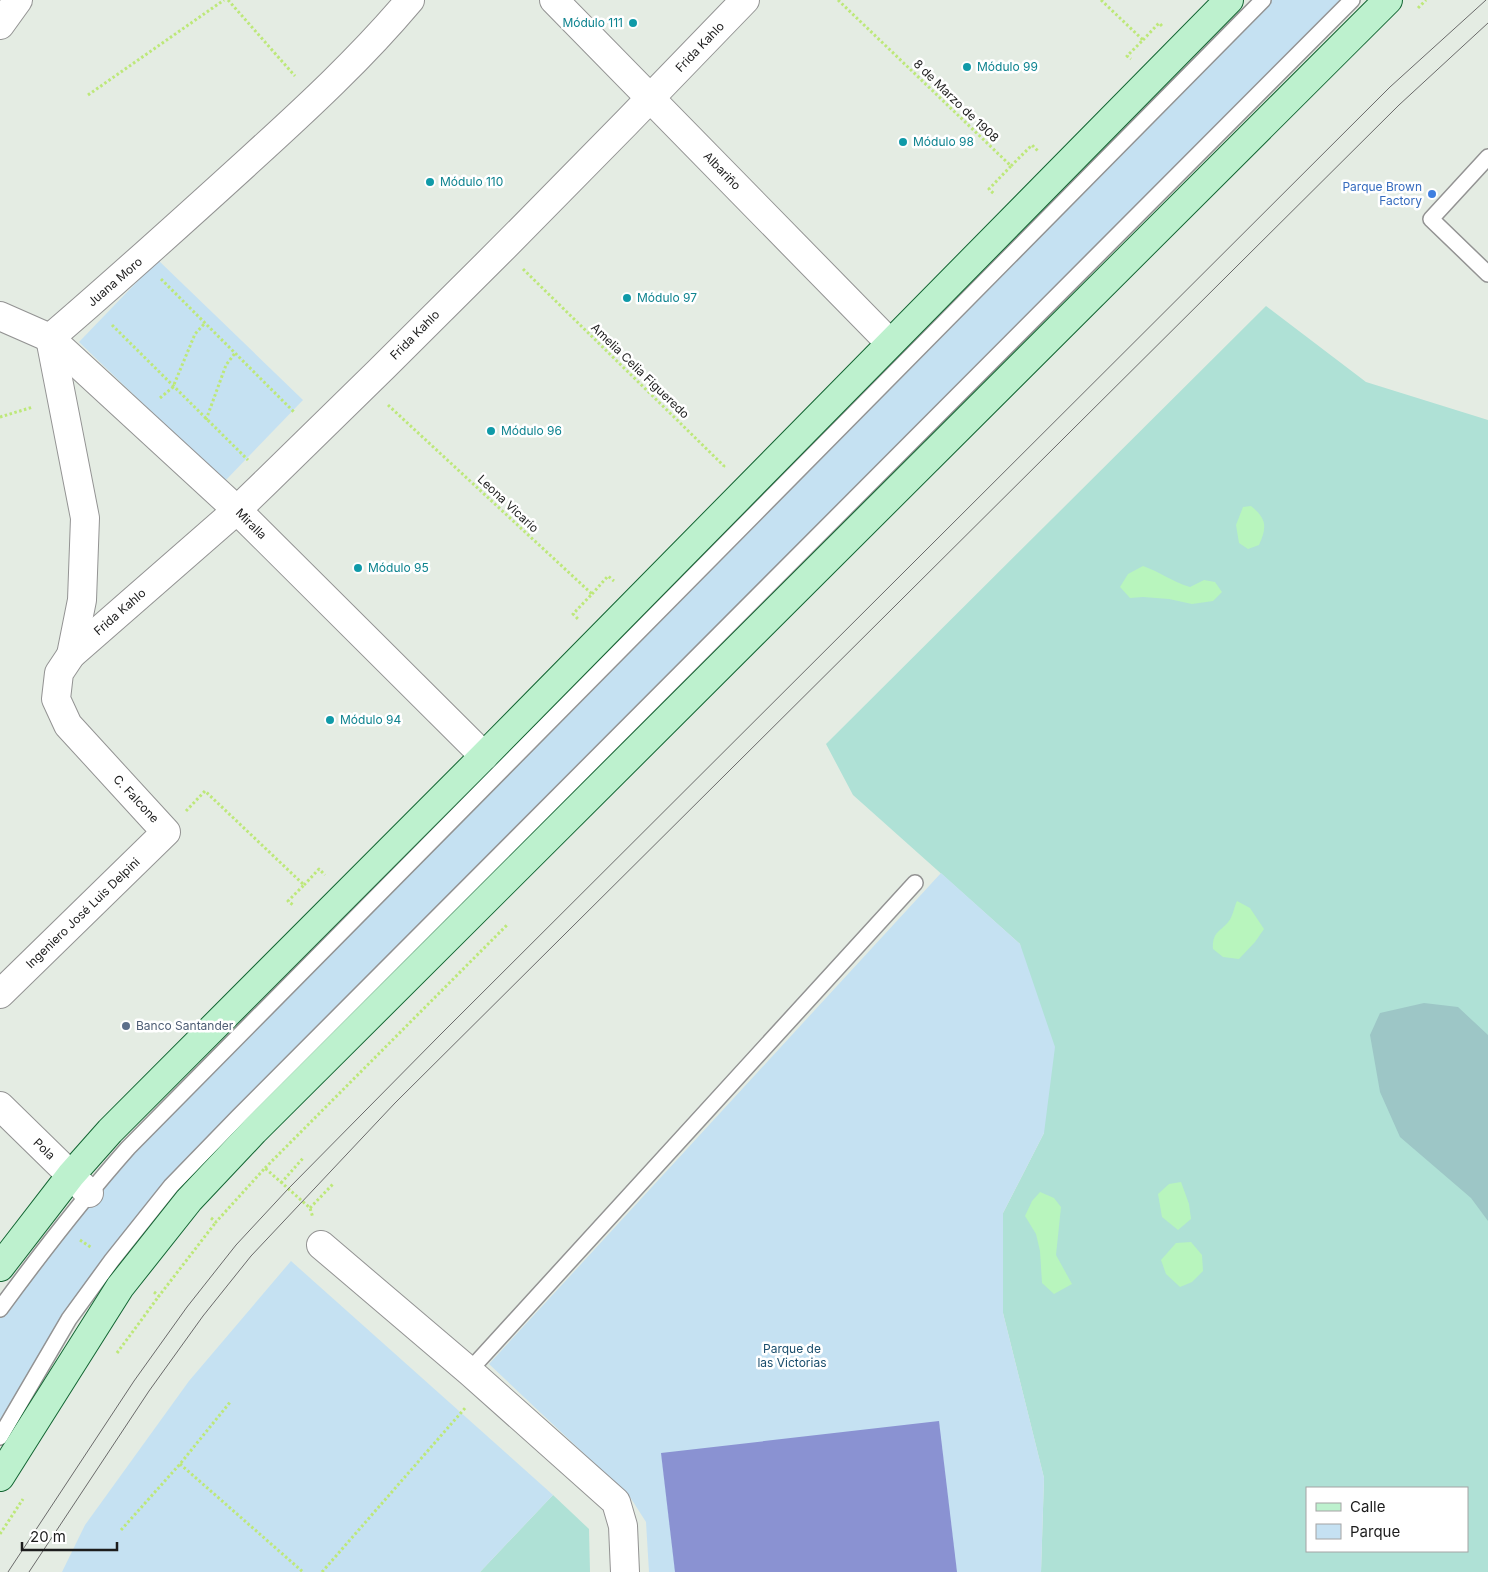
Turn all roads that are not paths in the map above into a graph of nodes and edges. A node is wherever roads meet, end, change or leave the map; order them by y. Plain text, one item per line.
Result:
1 (18, 0) edge
2 (410, 0) edge
3 (554, 0) edge
4 (745, 0) edge
5 (1229, 0) edge
6 (1263, 0) edge
7 (1352, 0) edge
8 (1388, 0) edge
9 (0, 25) edge
10 (651, 98) junction
11 (1488, 157) edge
12 (1488, 274) edge
13 (0, 316) edge
14 (50, 338) junction
15 (890, 343) junction
16 (237, 510) junction
17 (71, 655) junction
18 (484, 756) junction
19 (166, 832) joint
20 (914, 882) dead end
21 (0, 994) edge
22 (0, 1106) edge
23 (80, 1184) junction
24 (321, 1244) road end
25 (0, 1267) edge
26 (0, 1309) edge
27 (477, 1379) junction
28 (0, 1438) edge
29 (0, 1477) edge
30 (625, 1572) edge

1 - 9 street
2 - 14 street, Juana Moro
3 - 10 street, Albariño
4 - 10 street, Frida Kahlo
5 - 15 main road
6 - 23 lane
7 - 28 lane
8 - 29 main road
10 - 15 street, Albariño
10 - 16 street, Frida Kahlo
11 - 12 lane
13 - 14 street, Miralla
14 - 16 street, Miralla
14 - 17 street
15 - 18 main road
16 - 17 street, Frida Kahlo
16 - 18 street, Miralla
17 - 19 street, C. Falcone
18 - 23 main road
19 - 21 street, Ingeniero José Luis Delpini
20 - 27 lane
22 - 23 street, Pola
23 - 25 main road
23 - 26 lane
24 - 27 street
27 - 30 street

